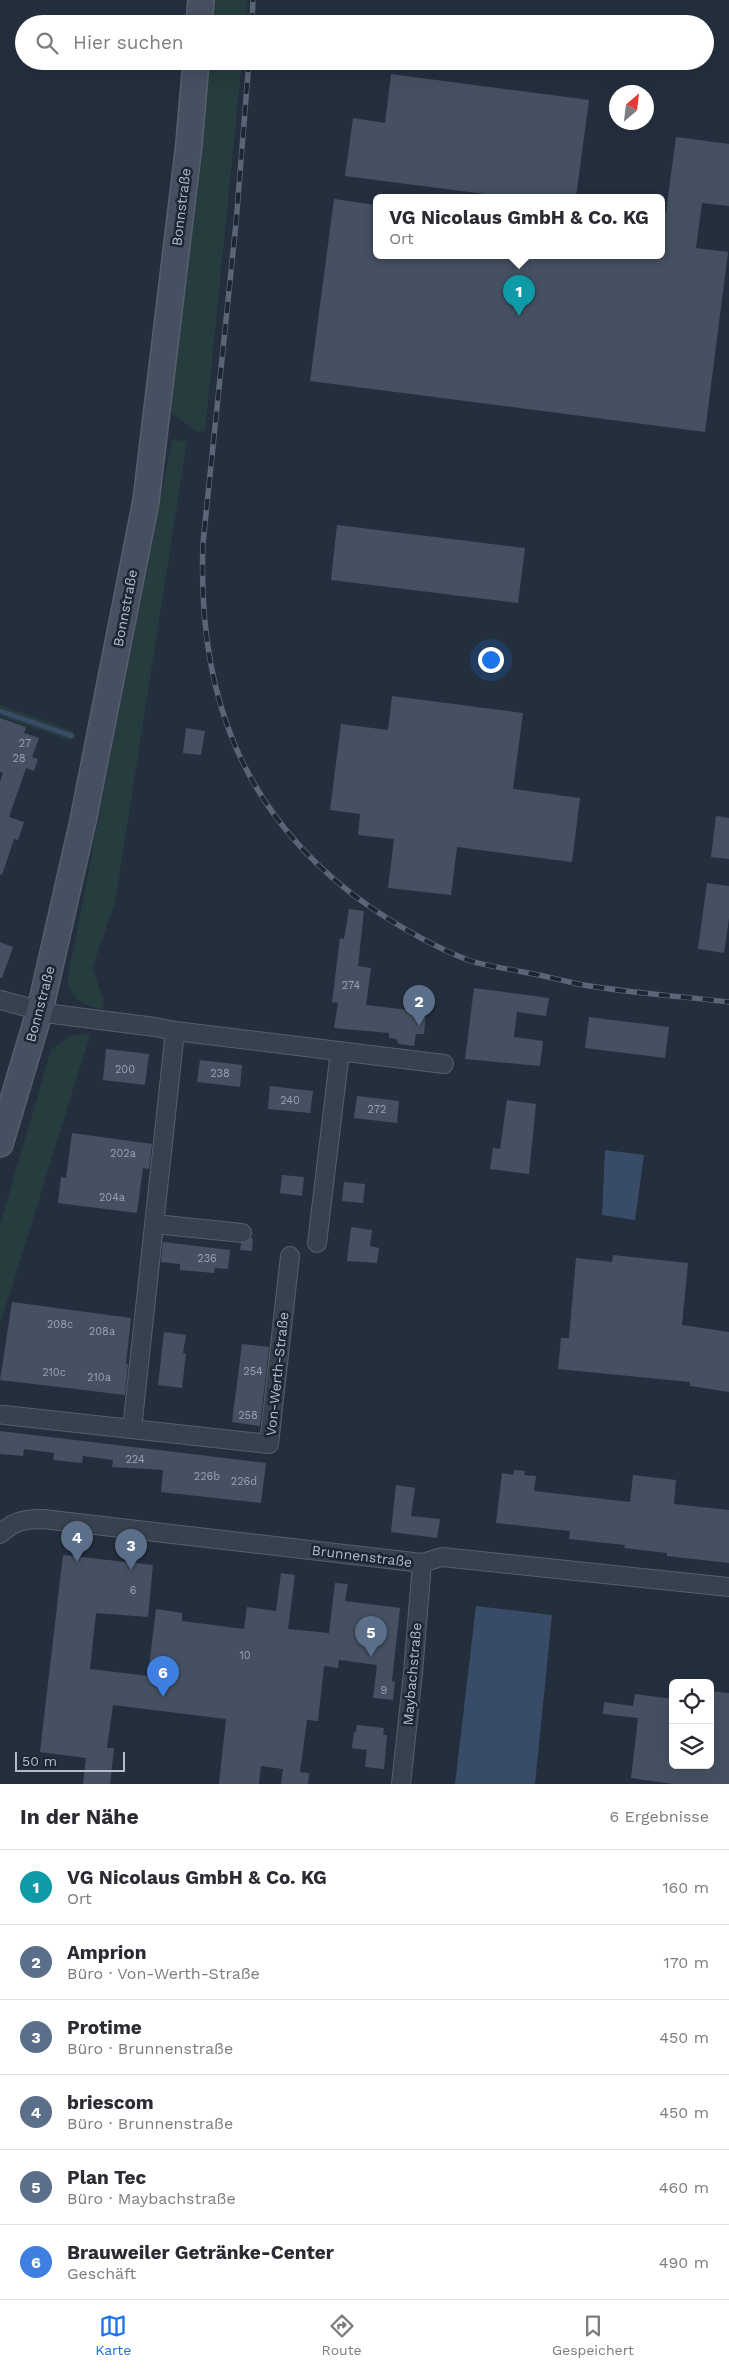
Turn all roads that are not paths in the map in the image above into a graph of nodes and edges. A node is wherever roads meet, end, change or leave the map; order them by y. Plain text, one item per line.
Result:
1 (202, 0) edge
2 (200, 15) edge
3 (195, 70) edge
4 (0, 1000) edge
5 (40, 1010) junction
6 (175, 1031) junction
7 (340, 1051) junction
8 (444, 1064) dead end
9 (0, 1144) edge
10 (155, 1224) junction
11 (242, 1233) dead end
12 (317, 1243) dead end
13 (290, 1256) dead end
14 (4, 1414) dead end
15 (132, 1429) junction
16 (0, 1534) edge
17 (422, 1563) junction
18 (729, 1587) edge
19 (401, 1784) edge

1 - 2 main road
3 - 5 main road, Bonnstraße
4 - 5 street
5 - 6 street
5 - 9 main road, Bonnstraße
6 - 7 street
6 - 10 street
7 - 8 street
7 - 12 street
10 - 11 street
10 - 15 street
13 - 15 street, Von-Werth-Straße
14 - 15 street, Von-Werth-Straße
16 - 17 street, Brunnenstraße
17 - 18 street, Brunnenstraße
17 - 19 street, Maybachstraße

